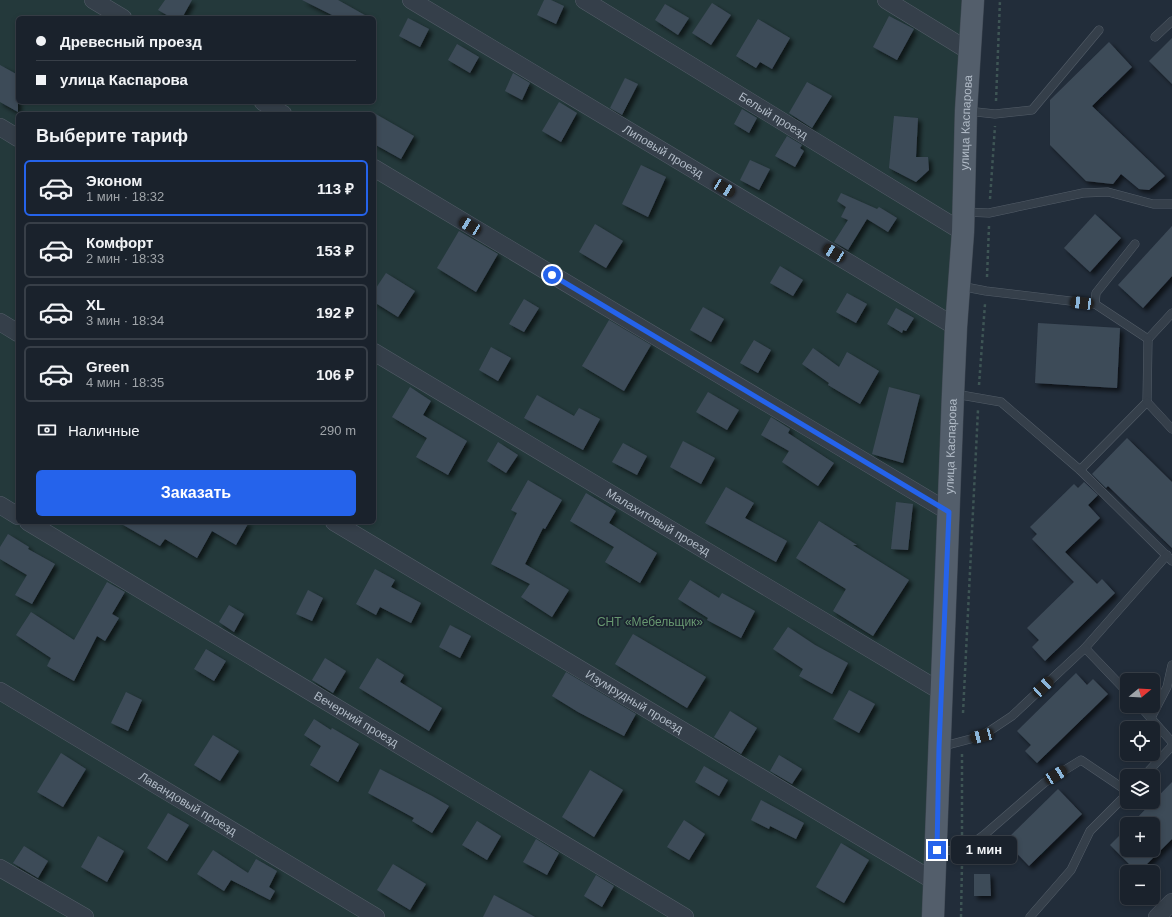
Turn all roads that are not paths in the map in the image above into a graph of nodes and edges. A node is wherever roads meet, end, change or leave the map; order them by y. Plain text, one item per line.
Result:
1 (93, 0) edge
2 (411, 0) edge
3 (584, 0) edge
4 (886, 0) edge
5 (973, 0) edge
6 (120, 16) edge
7 (1172, 21) edge
8 (1099, 30) dead end
9 (1155, 37) dead end
10 (969, 51) junction
11 (266, 104) edge
12 (966, 111) junction
13 (280, 112) edge
14 (0, 127) edge
15 (16, 137) edge
16 (376, 169) edge
17 (1172, 204) edge
18 (963, 222) junction
19 (1135, 244) dead end
20 (959, 286) junction
21 (1096, 304) junction
22 (1172, 313) edge
23 (0, 322) edge
24 (956, 327) junction
25 (16, 332) edge
26 (1148, 339) junction
27 (376, 353) edge
28 (953, 394) junction
29 (1147, 402) junction
30 (1172, 429) edge
31 (1080, 470) junction
32 (0, 505) edge
33 (949, 512) junction
34 (16, 515) edge
35 (31, 524) edge
36 (337, 524) edge
37 (1169, 558) edge
38 (1085, 648) junction
39 (1172, 665) edge
40 (1120, 685) edge
41 (0, 691) edge
42 (942, 692) junction
43 (1146, 713) edge
44 (1151, 718) junction
45 (1172, 742) edge
46 (1172, 746) edge
47 (939, 747) junction
48 (1151, 769) edge
49 (1120, 788) edge
50 (1120, 800) edge
51 (937, 850) junction
52 (0, 868) edge
53 (934, 881) junction
54 (1172, 902) edge
55 (85, 917) edge
56 (376, 917) edge
57 (685, 917) edge
58 (933, 917) edge
59 (1030, 917) edge
60 (1157, 917) edge

1 - 6 street
2 - 24 street, Липовый проезд
3 - 18 street, Белый проезд
4 - 10 street
5 - 10 main road, улица Каспарова
7 - 9 lane
8 - 12 lane
10 - 12 main road, улица Каспарова
11 - 13 street
12 - 18 main road, улица Каспарова
14 - 15 street
16 - 33 street
17 - 18 lane
18 - 20 main road, улица Каспарова
19 - 21 lane
20 - 21 lane
20 - 24 main road, улица Каспарова
21 - 26 lane
22 - 26 lane
23 - 25 street
24 - 28 main road, улица Каспарова
26 - 29 lane
27 - 42 street, Малахитовый проезд
28 - 31 lane
28 - 33 main road, улица Каспарова
29 - 30 lane
29 - 31 lane
31 - 37 lane
32 - 34 street
33 - 42 main road, улица Каспарова
35 - 57 street, Вечерний проезд
36 - 53 street, Изумрудный проезд
37 - 38 lane
38 - 40 lane
38 - 47 lane
39 - 44 lane
41 - 56 street, Лавандовый проезд
42 - 47 main road, улица Каспарова
43 - 44 lane
44 - 45 lane
46 - 48 lane
47 - 51 main road, улица Каспарова
49 - 51 lane
50 - 59 lane
51 - 53 main road, улица Каспарова
52 - 55 street
53 - 58 main road, улица Каспарова
54 - 60 street

